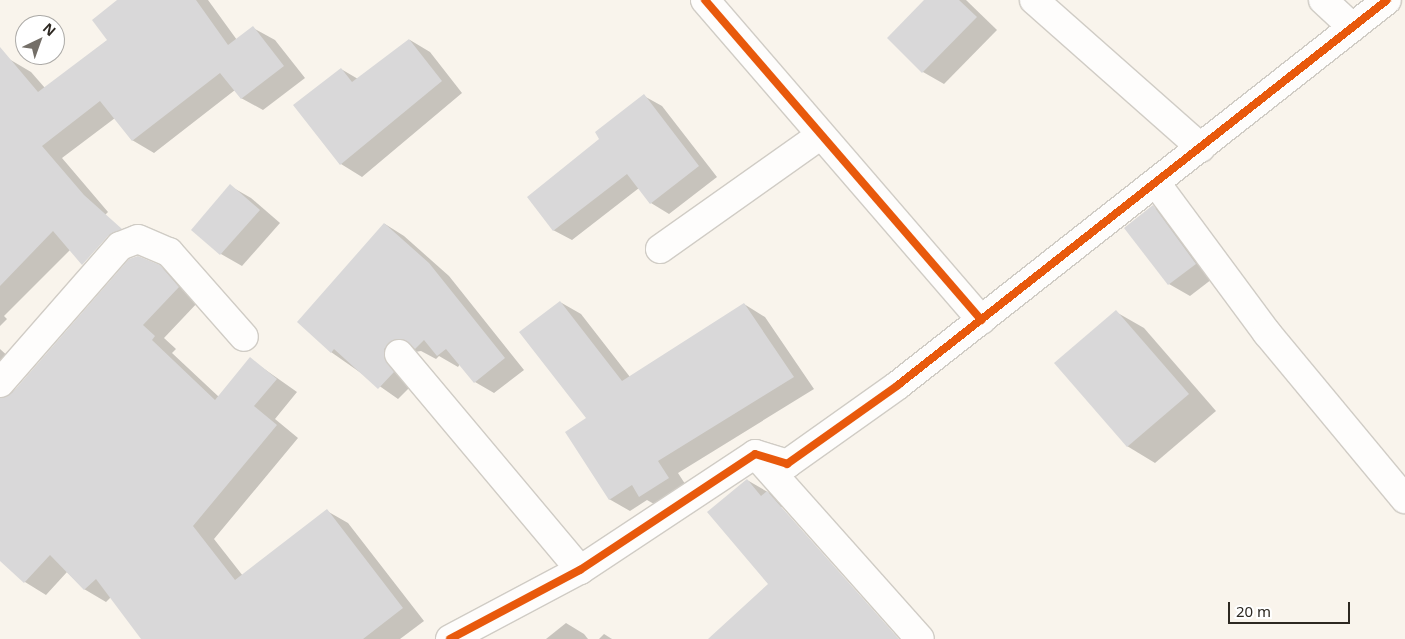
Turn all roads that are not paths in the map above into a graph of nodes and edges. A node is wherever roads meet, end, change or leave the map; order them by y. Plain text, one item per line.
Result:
1 (705, 0) edge
2 (1034, 0) edge
3 (1323, 0) edge
4 (1387, 0) edge
5 (1352, 27) junction
6 (821, 135) junction
7 (1201, 148) junction
8 (1156, 183) junction
9 (660, 249) dead end
10 (981, 320) junction
11 (244, 337) dead end
12 (399, 354) dead end
13 (0, 384) edge
14 (755, 454) junction
15 (1405, 500) edge
16 (580, 570) junction
17 (491, 631) edge
18 (450, 639) edge
19 (920, 639) edge

1 - 6 street
2 - 7 street
3 - 5 street
4 - 5 street
5 - 7 street
6 - 9 street
6 - 10 street
7 - 8 street
8 - 10 street
8 - 15 street
10 - 14 street
11 - 13 street
12 - 16 street
14 - 16 street
14 - 19 street
16 - 17 street
17 - 18 street

